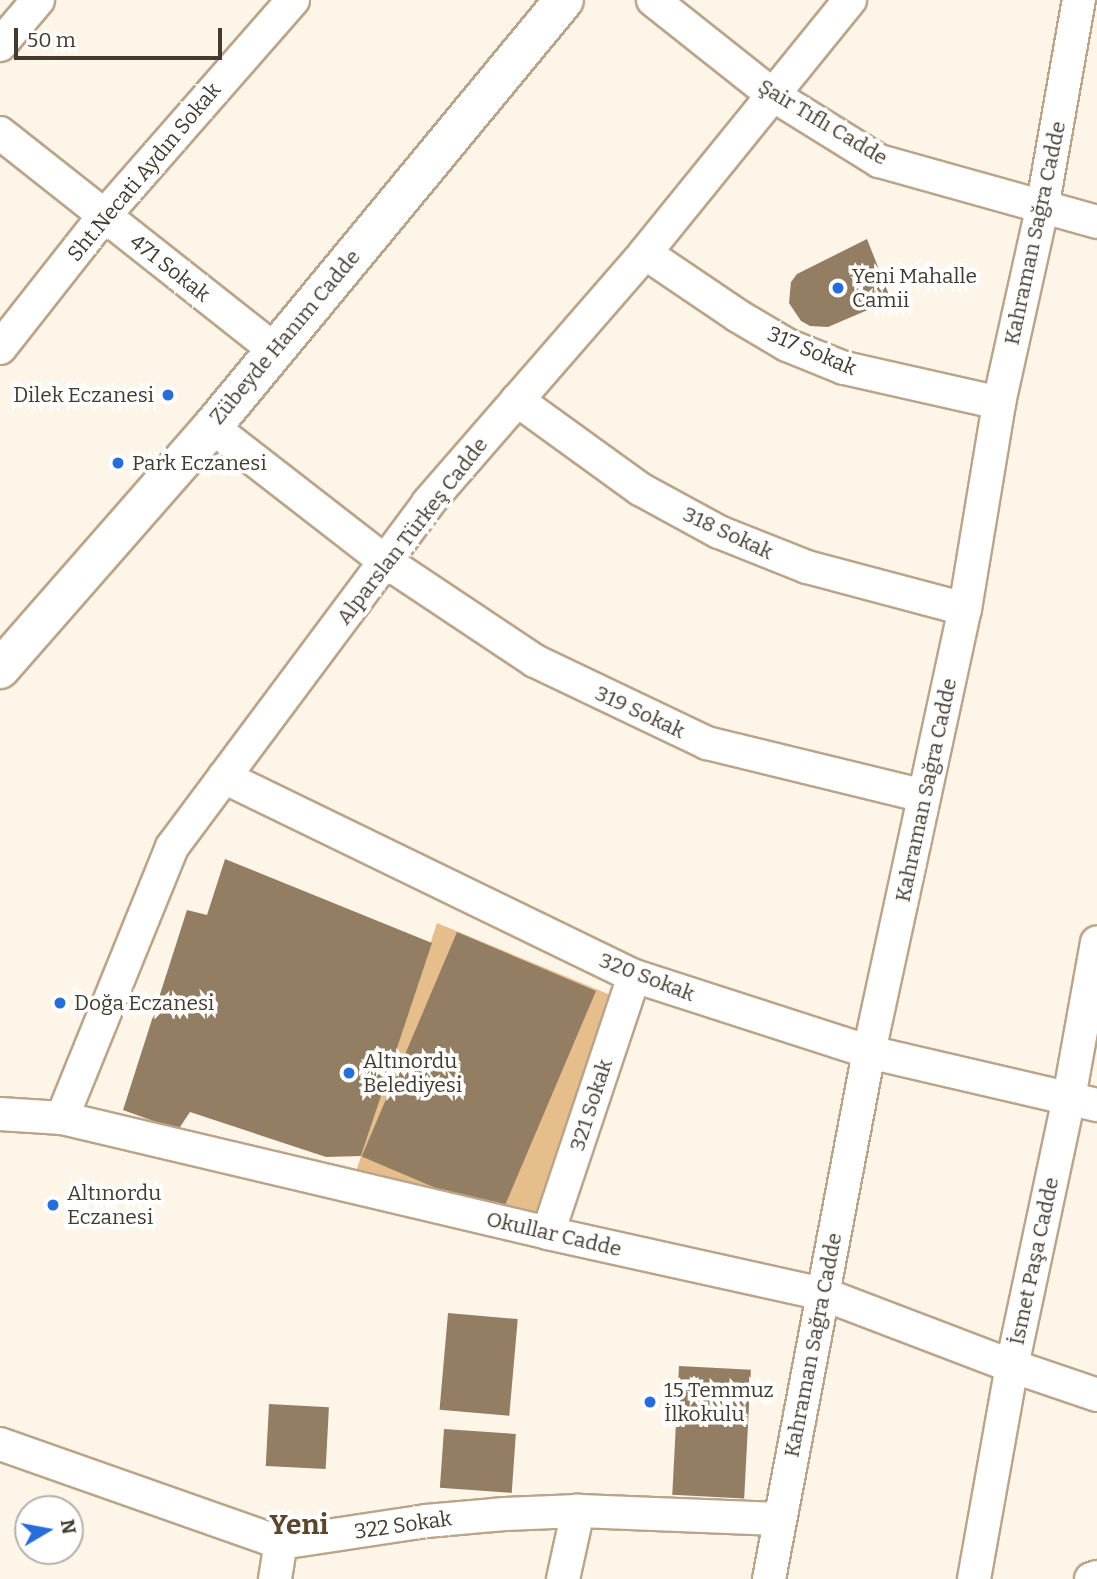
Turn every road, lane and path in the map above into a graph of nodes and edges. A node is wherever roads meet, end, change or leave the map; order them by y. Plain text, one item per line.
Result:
1 (38, 0) edge
2 (293, 0) edge
3 (564, 0) edge
4 (653, 0) edge
5 (850, 0) edge
6 (1080, 0) edge
7 (0, 45) edge
8 (773, 95) junction
9 (0, 133) edge
10 (1042, 209) junction
11 (104, 216) junction
12 (1097, 222) edge
13 (645, 253) junction
14 (0, 348) edge
15 (275, 350) junction
16 (517, 400) junction
17 (999, 403) junction
18 (212, 427) junction
19 (386, 561) junction
20 (965, 609) junction
21 (0, 669) edge
22 (224, 777) junction
23 (924, 796) junction
24 (1097, 943) edge
25 (634, 976) junction
26 (869, 1052) junction
27 (1083, 1102) edge
28 (0, 1114) edge
29 (64, 1114) junction
30 (550, 1227) junction
31 (824, 1286) junction
32 (1012, 1366) junction
33 (1097, 1395) edge
34 (0, 1444) edge
35 (578, 1511) junction
36 (780, 1520) junction
37 (281, 1543) junction
38 (1097, 1577) edge
39 (275, 1579) edge
40 (563, 1579) edge
41 (769, 1579) edge
42 (974, 1579) edge
43 (1091, 1579) edge

1 - 7 street
2 - 11 street, Sht.Necati Aydın Sokak
3 - 15 main road, Zübeyde Hanım Cadde
4 - 8 street, Şair Tıflı Cadde
5 - 8 street, Alparslan Türkeş Cadde
6 - 10 street, Kahraman Sağra Cadde
8 - 10 street, Şair Tıflı Cadde
8 - 13 street, Alparslan Türkeş Cadde
9 - 11 street, 471 Sokak
10 - 12 street, Şair Tıflı Cadde
10 - 17 street, Kahraman Sağra Cadde
11 - 14 street, Sht.Necati Aydın Sokak
11 - 15 street, 471 Sokak
13 - 16 street, Alparslan Türkeş Cadde
13 - 17 street, 317 Sokak
15 - 18 main road, Zübeyde Hanım Cadde
16 - 19 street, Alparslan Türkeş Cadde
16 - 20 street, 318 Sokak
17 - 20 street, Kahraman Sağra Cadde
18 - 19 street, 319 Sokak
18 - 21 main road, Zübeyde Hanım Cadde
19 - 22 street, Alparslan Türkeş Cadde
19 - 23 street, 319 Sokak
20 - 23 street, Kahraman Sağra Cadde
22 - 25 street, 320 Sokak
22 - 29 street, Alparslan Türkeş Cadde
23 - 26 street, Kahraman Sağra Cadde
24 - 27 street, İsmet Paşa Cadde
25 - 26 street, 320 Sokak
25 - 30 street, 321 Sokak
26 - 27 street, 320 Sokak
26 - 31 street, Kahraman Sağra Cadde
27 - 32 street, İsmet Paşa Cadde
28 - 29 street
29 - 30 street
30 - 31 street
31 - 32 street
31 - 36 street, Kahraman Sağra Cadde
32 - 33 street
32 - 42 street, İsmet Paşa Cadde
34 - 37 street, 322 Sokak
35 - 36 street, 322 Sokak
35 - 37 street, 322 Sokak
35 - 40 street
36 - 41 street, Kahraman Sağra Cadde
37 - 39 street
38 - 43 street

